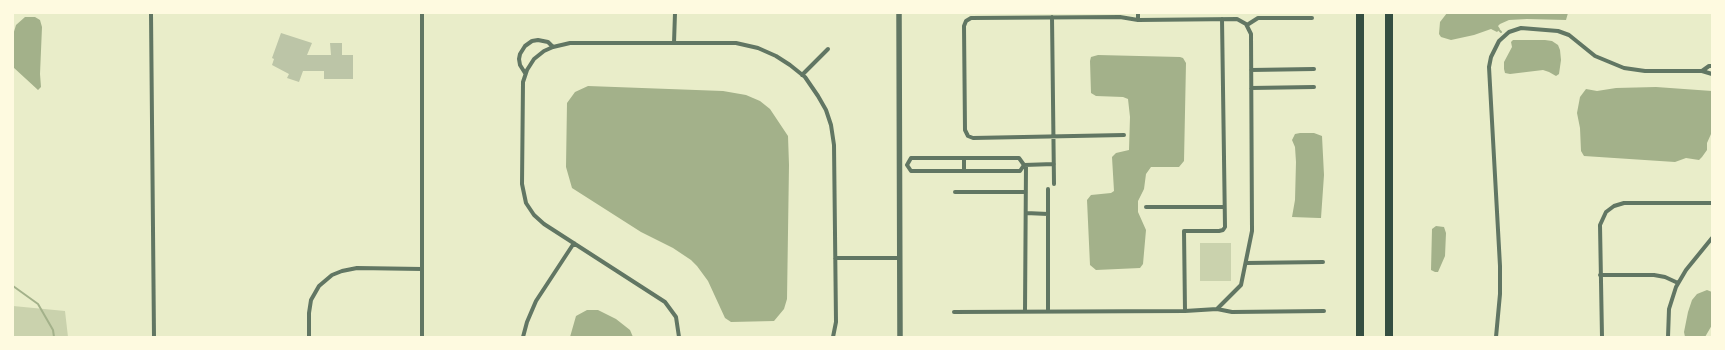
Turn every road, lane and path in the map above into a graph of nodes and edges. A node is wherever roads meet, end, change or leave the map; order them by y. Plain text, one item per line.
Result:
1 (151, 13) edge
2 (422, 13) edge
3 (675, 13) edge
4 (899, 13) edge
5 (1138, 13) edge
6 (1360, 13) edge
7 (1389, 13) edge
8 (1052, 17) junction
9 (1312, 18) dead end
10 (1222, 19) junction
11 (1138, 20) junction
12 (1247, 25) junction
13 (674, 43) junction
14 (553, 46) junction
15 (828, 50) dead end
16 (1712, 66) edge
17 (1314, 69) dead end
18 (1251, 70) junction
19 (1702, 71) junction
20 (525, 73) junction
21 (1712, 74) edge
22 (802, 75) junction
23 (1251, 88) junction
24 (1314, 88) dead end
25 (1124, 135) dead end
26 (1053, 137) junction
27 (964, 158) junction
28 (1054, 164) junction
29 (899, 165) junction
30 (907, 165) junction
31 (1025, 165) junction
32 (964, 171) junction
33 (1054, 184) dead end
34 (1048, 189) dead end
35 (955, 192) dead end
36 (1026, 192) junction
37 (1712, 203) edge
38 (1146, 207) dead end
39 (1224, 207) junction
40 (1026, 213) junction
41 (1048, 214) junction
42 (1712, 238) edge
43 (574, 243) junction
44 (835, 258) junction
45 (900, 258) junction
46 (1246, 262) junction
47 (1323, 262) dead end
48 (422, 269) junction
49 (1600, 275) junction
50 (1678, 284) junction
51 (1217, 309) junction
52 (1025, 311) junction
53 (1048, 311) junction
54 (1185, 311) junction
55 (954, 312) dead end
56 (1324, 312) dead end
57 (154, 337) edge
58 (309, 337) edge
59 (422, 337) edge
60 (524, 337) edge
61 (679, 337) edge
62 (833, 337) edge
63 (900, 337) edge
64 (1360, 337) edge
65 (1389, 337) edge
66 (1496, 337) edge
67 (1602, 337) edge
68 (1668, 337) edge

1 - 57 street
2 - 48 street
3 - 13 street
4 - 29 street
5 - 11 street
6 - 64 highway
7 - 65 highway
8 - 11 street
8 - 26 street
8 - 26 street
9 - 12 street
10 - 11 street
10 - 12 street
10 - 39 street
12 - 18 street
13 - 14 street
13 - 22 street
14 - 20 street
14 - 20 street
15 - 22 street
16 - 19 street
17 - 18 street
18 - 23 street
19 - 21 street
19 - 66 street
20 - 43 street
22 - 44 street
23 - 24 street
23 - 46 street
25 - 26 street
26 - 28 street
27 - 30 street
27 - 31 street
27 - 32 street
28 - 31 street
28 - 33 street
29 - 30 street
29 - 45 street
30 - 32 street
31 - 32 street
31 - 36 street
34 - 41 street
35 - 36 street
36 - 40 street
37 - 49 street
38 - 39 street
39 - 54 street
40 - 41 street
40 - 52 street
41 - 53 street
42 - 50 street
43 - 60 street
43 - 61 street
44 - 45 street
44 - 62 street
45 - 63 street
46 - 47 street
46 - 51 street
48 - 58 street
48 - 59 street
49 - 50 street
49 - 67 street
50 - 68 street
51 - 54 street
51 - 56 street
52 - 53 street
52 - 55 street
53 - 54 street

